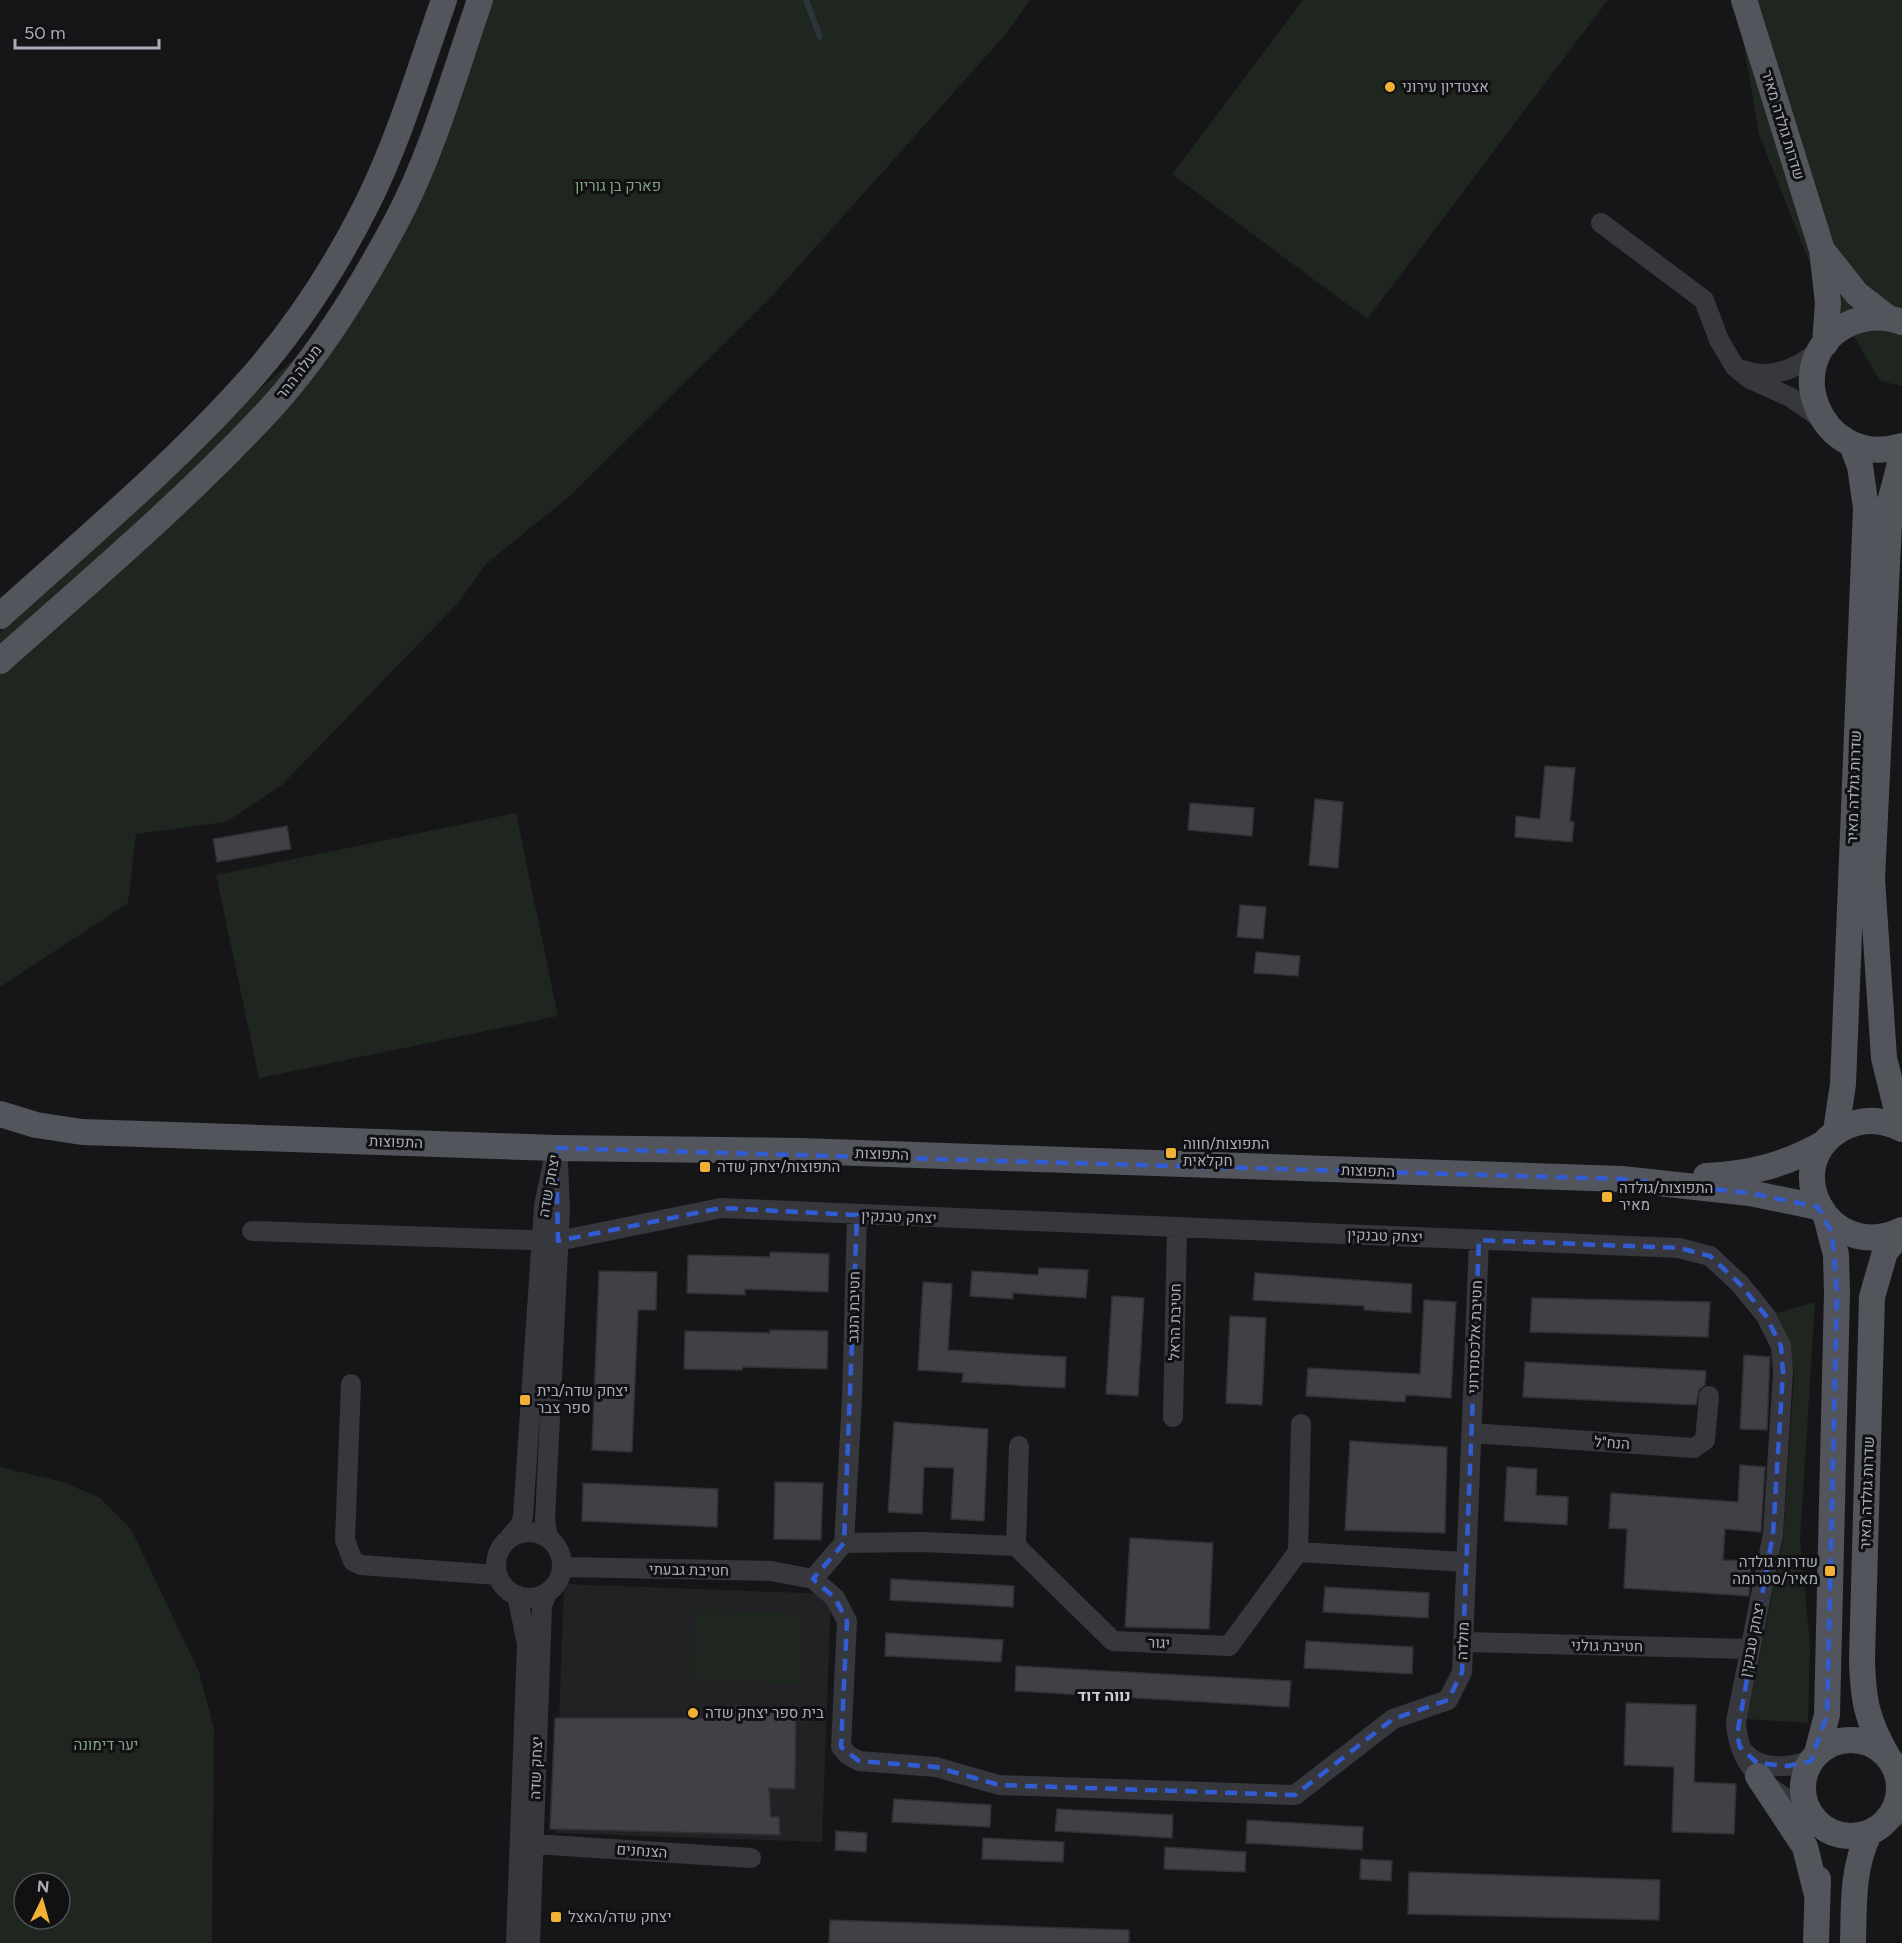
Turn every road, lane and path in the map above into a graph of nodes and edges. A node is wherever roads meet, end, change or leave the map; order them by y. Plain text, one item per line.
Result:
1 (444, 0) edge
2 (480, 0) edge
3 (1744, 0) edge
4 (1600, 222) dead end
5 (1822, 250) junction
6 (1895, 320) edge
7 (1824, 346) junction
8 (1735, 367) junction
9 (1821, 418) junction
10 (1852, 445) junction
11 (1902, 446) edge
12 (1902, 456) edge
13 (0, 616) edge
14 (0, 662) edge
15 (0, 1114) edge
16 (1902, 1122) edge
17 (1902, 1129) edge
18 (1830, 1137) junction
19 (556, 1148) junction
20 (1622, 1179) junction
21 (1823, 1213) junction
22 (857, 1215) junction
23 (1177, 1228) junction
24 (252, 1231) dead end
25 (1902, 1231) edge
26 (1479, 1240) junction
27 (550, 1241) junction
28 (351, 1384) dead end
29 (1709, 1396) dead end
30 (1173, 1417) dead end
31 (1301, 1424) dead end
32 (1472, 1433) junction
33 (1019, 1446) dead end
34 (510, 1537) junction
35 (548, 1537) junction
36 (844, 1543) junction
37 (1016, 1546) junction
38 (1298, 1552) junction
39 (1465, 1562) junction
40 (563, 1567) junction
41 (497, 1575) junction
42 (813, 1579) junction
43 (547, 1593) junction
44 (517, 1595) junction
45 (1463, 1642) junction
46 (1750, 1649) junction
47 (1740, 1747) junction
48 (1814, 1757) junction
49 (1896, 1767) edge
50 (1758, 1776) junction
51 (1812, 1816) junction
52 (1896, 1816) edge
53 (1869, 1833) junction
54 (534, 1844) junction
55 (751, 1858) dead end
56 (1818, 1895) junction
57 (516, 1943) edge
58 (530, 1943) edge
59 (1816, 1943) edge
60 (1853, 1943) edge

1 - 13 main road
2 - 14 main road, מעלה ההר
3 - 5 main road, שדרות גולדה מאיר
4 - 8 street
5 - 6 main road, שדרות גולדה מאיר
5 - 7 main road, שדרות גולדה מאיר
6 - 7 main road
7 - 8 street
7 - 9 main road, שדרות גולדה מאיר
8 - 9 street
9 - 10 main road
10 - 11 main road
10 - 18 main road, שדרות גולדה מאיר
12 - 16 main road, שדרות גולדה מאיר
15 - 19 main road, התפוצות
17 - 18 main road, התפוצות
18 - 20 main road, התפוצות
18 - 21 main road, שדרות גולדה מאיר
19 - 20 main road, התפוצות
19 - 27 street, יצחק שדה
20 - 21 main road, התפוצות
21 - 25 main road, התפוצות
21 - 48 main road
22 - 23 street, יצחק טבנקין
22 - 27 street, יצחק טבנקין
22 - 36 street, חטיבת הנגב
23 - 26 street, יצחק טבנקין
23 - 30 street, חטיבת הראל
24 - 27 street, יצחק טבנקין
25 - 49 main road, שדרות גולדה מאיר
26 - 32 street, חטיבת אלכסנדרוני
26 - 46 street, יצחק טבנקין
27 - 34 street, יצחק שדה
27 - 35 street, יצחק שדה
28 - 41 street
29 - 32 street, הנח"ל
31 - 38 street
32 - 39 street, מולדה
33 - 37 street
34 - 35 street
34 - 41 street
35 - 40 street
36 - 37 street
36 - 42 street
37 - 38 street, יגור
38 - 39 street
39 - 45 street, מולדה
40 - 42 street, חטיבת גבעתי
40 - 43 street
41 - 44 street
42 - 45 street, מולדה
43 - 44 street
43 - 54 street, יצחק שדה
44 - 57 street, יצחק שדה
45 - 46 street, חטיבת גולני
46 - 47 street, יצחק טבנקין
47 - 48 street
47 - 50 street, יצחק טבנקין
48 - 49 main road
48 - 51 main road
49 - 52 main road
50 - 51 street, יצחק טבנקין
50 - 56 main road
51 - 53 main road
51 - 56 main road
52 - 53 main road
53 - 60 main road
54 - 55 street, הצנחנים
54 - 58 street, יצחק שדה
56 - 59 main road

